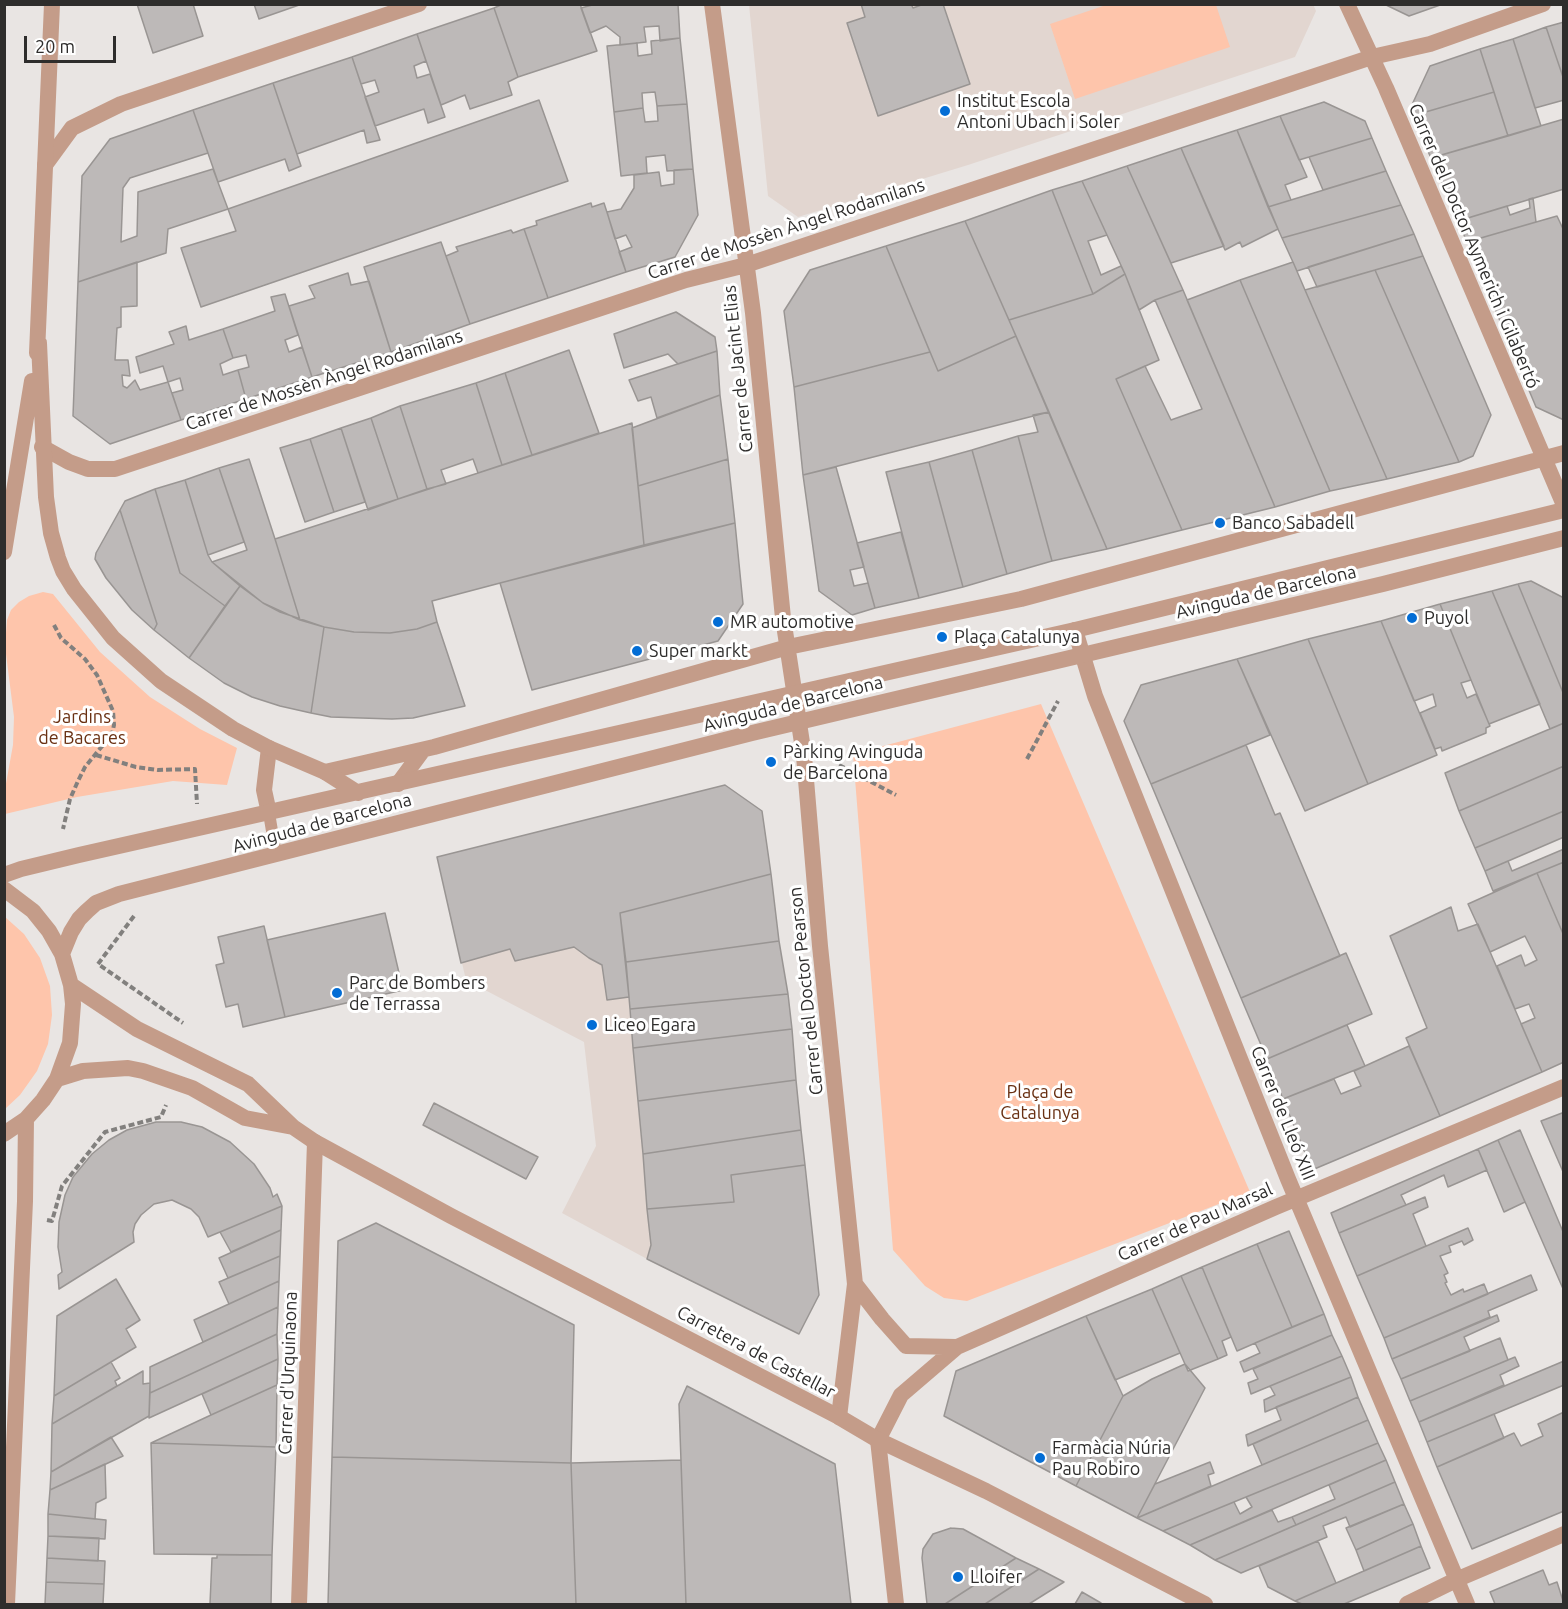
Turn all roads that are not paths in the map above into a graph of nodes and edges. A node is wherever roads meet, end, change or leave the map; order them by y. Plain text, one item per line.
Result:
1 (52, 4) edge
2 (419, 4) edge
3 (712, 4) edge
4 (1347, 4) edge
5 (1544, 4) edge
6 (1372, 57) junction
7 (45, 165) junction
8 (746, 266) junction
9 (39, 343) junction
10 (42, 447) junction
11 (1563, 453) edge
12 (1544, 459) junction
13 (1563, 505) edge
14 (1563, 510) edge
15 (1563, 538) edge
16 (4, 552) edge
17 (1076, 630) junction
18 (788, 647) junction
19 (1082, 656) junction
20 (795, 694) junction
21 (800, 722) junction
22 (268, 748) junction
23 (423, 750) junction
24 (326, 772) junction
25 (398, 784) junction
26 (358, 793) junction
27 (269, 813) junction
28 (276, 855) junction
29 (4, 875) edge
30 (4, 890) edge
31 (62, 954) junction
32 (71, 985) junction
33 (57, 1079) junction
34 (1563, 1087) edge
35 (26, 1119) junction
36 (292, 1127) junction
37 (4, 1134) edge
38 (315, 1142) junction
39 (1296, 1199) junction
40 (855, 1284) junction
41 (957, 1347) junction
42 (839, 1417) junction
43 (878, 1440) junction
44 (1563, 1534) edge
45 (1458, 1579) junction
46 (7, 1605) edge
47 (299, 1605) edge
48 (896, 1605) edge
49 (1205, 1605) edge
50 (1407, 1605) edge
51 (1467, 1605) edge

1 - 7 street
2 - 7 street
3 - 8 street, Carrer de Jacint Elias
4 - 6 street, Carrer del Doctor Aymerich i Gilabertó
5 - 6 street, Carrer de Mossèn Àngel Rodamilans
6 - 8 street, Carrer de Mossèn Àngel Rodamilans
6 - 12 street, Carrer del Doctor Aymerich i Gilabertó
7 - 9 street
8 - 10 street, Carrer de Mossèn Àngel Rodamilans
8 - 18 street, Carrer de Jacint Elias
9 - 10 street, Avinguda de Barcelona
9 - 16 street
10 - 22 street, Avinguda de Barcelona
11 - 12 street
12 - 13 street, Carrer del Doctor Aymerich i Gilabertó
12 - 18 street
14 - 17 street, Avinguda de Barcelona
15 - 19 street, Avinguda de Barcelona
17 - 19 street, Carrer de Lleó XIII
17 - 20 street, Avinguda de Barcelona
18 - 20 street, Carrer de Jacint Elias
18 - 23 street
19 - 21 street, Avinguda de Barcelona
19 - 39 street, Carrer de Lleó XIII
20 - 21 street, Carrer del Doctor Pearson
20 - 25 street, Avinguda de Barcelona
21 - 28 street, Avinguda de Barcelona
21 - 40 street, Carrer del Doctor Pearson
22 - 24 street, Avinguda de Barcelona
22 - 27 street
23 - 24 street
23 - 25 street, Avinguda de Barcelona
24 - 26 street, Avinguda de Barcelona
25 - 26 street, Avinguda de Barcelona
26 - 27 street, Avinguda de Barcelona
27 - 28 lane
27 - 29 street, Avinguda de Barcelona
28 - 31 street, Avinguda de Barcelona
30 - 31 street
31 - 32 street
32 - 33 street
32 - 36 street, Carretera de Castellar
33 - 35 street
33 - 36 street, Carretera de Castellar
34 - 39 street, Carrer de Pau Marsal
35 - 37 street
35 - 46 street
36 - 38 street, Carretera de Castellar
38 - 42 street, Carretera de Castellar
38 - 47 street, Carrer d'Urquinaona
39 - 41 street, Carrer de Pau Marsal
39 - 45 street, Carrer de Lleó XIII
40 - 41 street
40 - 42 street, Carrer del Doctor Pearson
41 - 43 street, Carrer de Pau Marsal
42 - 43 street, Carretera de Castellar
43 - 48 street
43 - 49 street, Carretera de Castellar
44 - 45 street
45 - 50 street
45 - 51 street, Carrer de Lleó XIII

